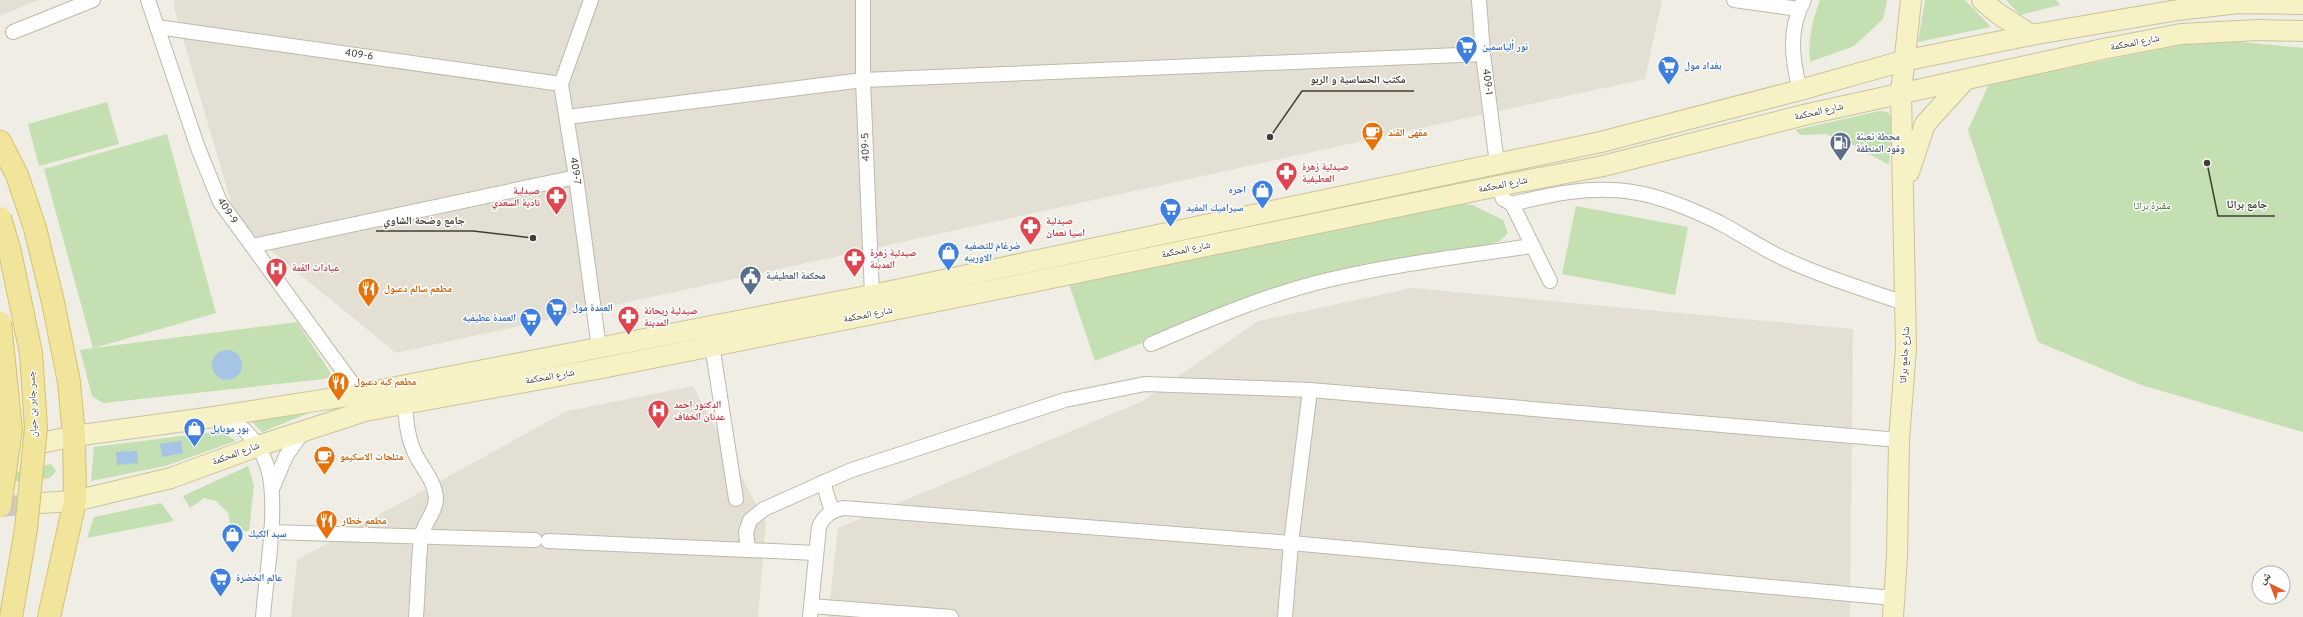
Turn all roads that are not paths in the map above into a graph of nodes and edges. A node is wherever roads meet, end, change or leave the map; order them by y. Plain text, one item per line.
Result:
1 (93, 0) edge
2 (148, 0) edge
3 (591, 0) edge
4 (863, 0) edge
5 (1479, 0) edge
6 (1734, 0) edge
7 (1911, 0) edge
8 (1982, 0) edge
9 (1802, 4) edge
10 (2303, 4) edge
11 (157, 27) junction
12 (2303, 31) edge
13 (13, 32) dead end
14 (2031, 35) junction
15 (1483, 54) junction
16 (1903, 61) junction
17 (863, 80) junction
18 (1965, 80) junction
19 (561, 84) junction
20 (1800, 90) junction
21 (1901, 93) junction
22 (566, 117) junction
23 (0, 142) edge
24 (1497, 164) junction
25 (576, 177) junction
26 (1498, 186) junction
27 (1904, 191) junction
28 (1512, 204) junction
29 (0, 218) edge
30 (252, 246) junction
31 (1532, 246) junction
32 (1550, 281) dead end
33 (872, 295) junction
34 (1907, 304) junction
35 (0, 323) edge
36 (1151, 344) dead end
37 (712, 345) junction
38 (599, 348) junction
39 (1310, 390) junction
40 (360, 394) junction
41 (405, 404) junction
42 (214, 417) junction
43 (303, 432) junction
44 (74, 436) junction
45 (1899, 440) junction
46 (46, 442) dead end
47 (258, 446) junction
48 (823, 482) junction
49 (272, 491) junction
50 (736, 499) dead end
51 (75, 501) junction
52 (40, 503) tunnel mouth
53 (0, 506) edge
54 (832, 512) junction
55 (270, 532) junction
56 (421, 536) junction
57 (1291, 543) junction
58 (748, 550) junction
59 (816, 553) junction
60 (1893, 607) edge
61 (811, 612) edge
62 (11, 617) edge
63 (49, 617) edge
64 (263, 617) edge
65 (416, 617) edge
66 (951, 617) edge
67 (1285, 617) edge

1 - 13 street
2 - 11 street, 409-9
3 - 19 street, 409-7
4 - 17 street, 409-5
5 - 15 street, 409-1
6 - 9 street
7 - 16 main road, شارع جامع براثا
8 - 14 main road
9 - 20 street
10 - 14 main road, شارع المحكمة
11 - 19 street, 409-6
11 - 30 street, 409-9
12 - 18 main road, شارع المحكمة
14 - 16 main road, شارع المحكمة
15 - 17 street
15 - 24 street, 409-1
16 - 20 main road, شارع المحكمة
16 - 21 main road, شارع جامع براثا
17 - 22 street
17 - 33 street, 409-5
18 - 21 main road, شارع المحكمة
18 - 27 main road
19 - 22 street, 409-7
20 - 24 main road, شارع المحكمة
21 - 26 main road, شارع المحكمة
21 - 27 main road, شارع جامع براثا
22 - 25 street, 409-7
23 - 44 main road
24 - 33 main road, شارع المحكمة
25 - 30 street
25 - 38 street, 409-7
26 - 28 street
26 - 37 main road, شارع المحكمة
27 - 34 main road, شارع جامع براثا
28 - 31 street
28 - 34 street
29 - 62 main road, جسر جابر بن حيان, bridge
30 - 40 street, 409-9
31 - 32 street
31 - 36 street
33 - 38 main road, شارع المحكمة
34 - 45 main road, شارع جامع براثا
35 - 53 main road, bridge
37 - 41 main road, شارع المحكمة
37 - 50 street
38 - 40 main road, شارع المحكمة
39 - 45 street
39 - 48 street
39 - 57 street
40 - 42 main road, شارع المحكمة
41 - 43 main road, شارع المحكمة
41 - 56 street
42 - 44 main road, شارع المحكمة
42 - 47 street
43 - 47 main road, شارع المحكمة
43 - 49 street
44 - 46 main road, شارع المحكمة
44 - 51 main road
45 - 60 main road, شارع جامع براثا
47 - 49 street
47 - 51 main road, شارع المحكمة
48 - 54 street
48 - 58 street
49 - 55 street
51 - 52 main road, شارع المحكمة
51 - 63 main road
54 - 57 street
54 - 59 street
55 - 56 street
55 - 64 street
56 - 58 street
56 - 65 street
57 - 60 street
57 - 67 street
58 - 59 street
59 - 61 street
61 - 66 street

